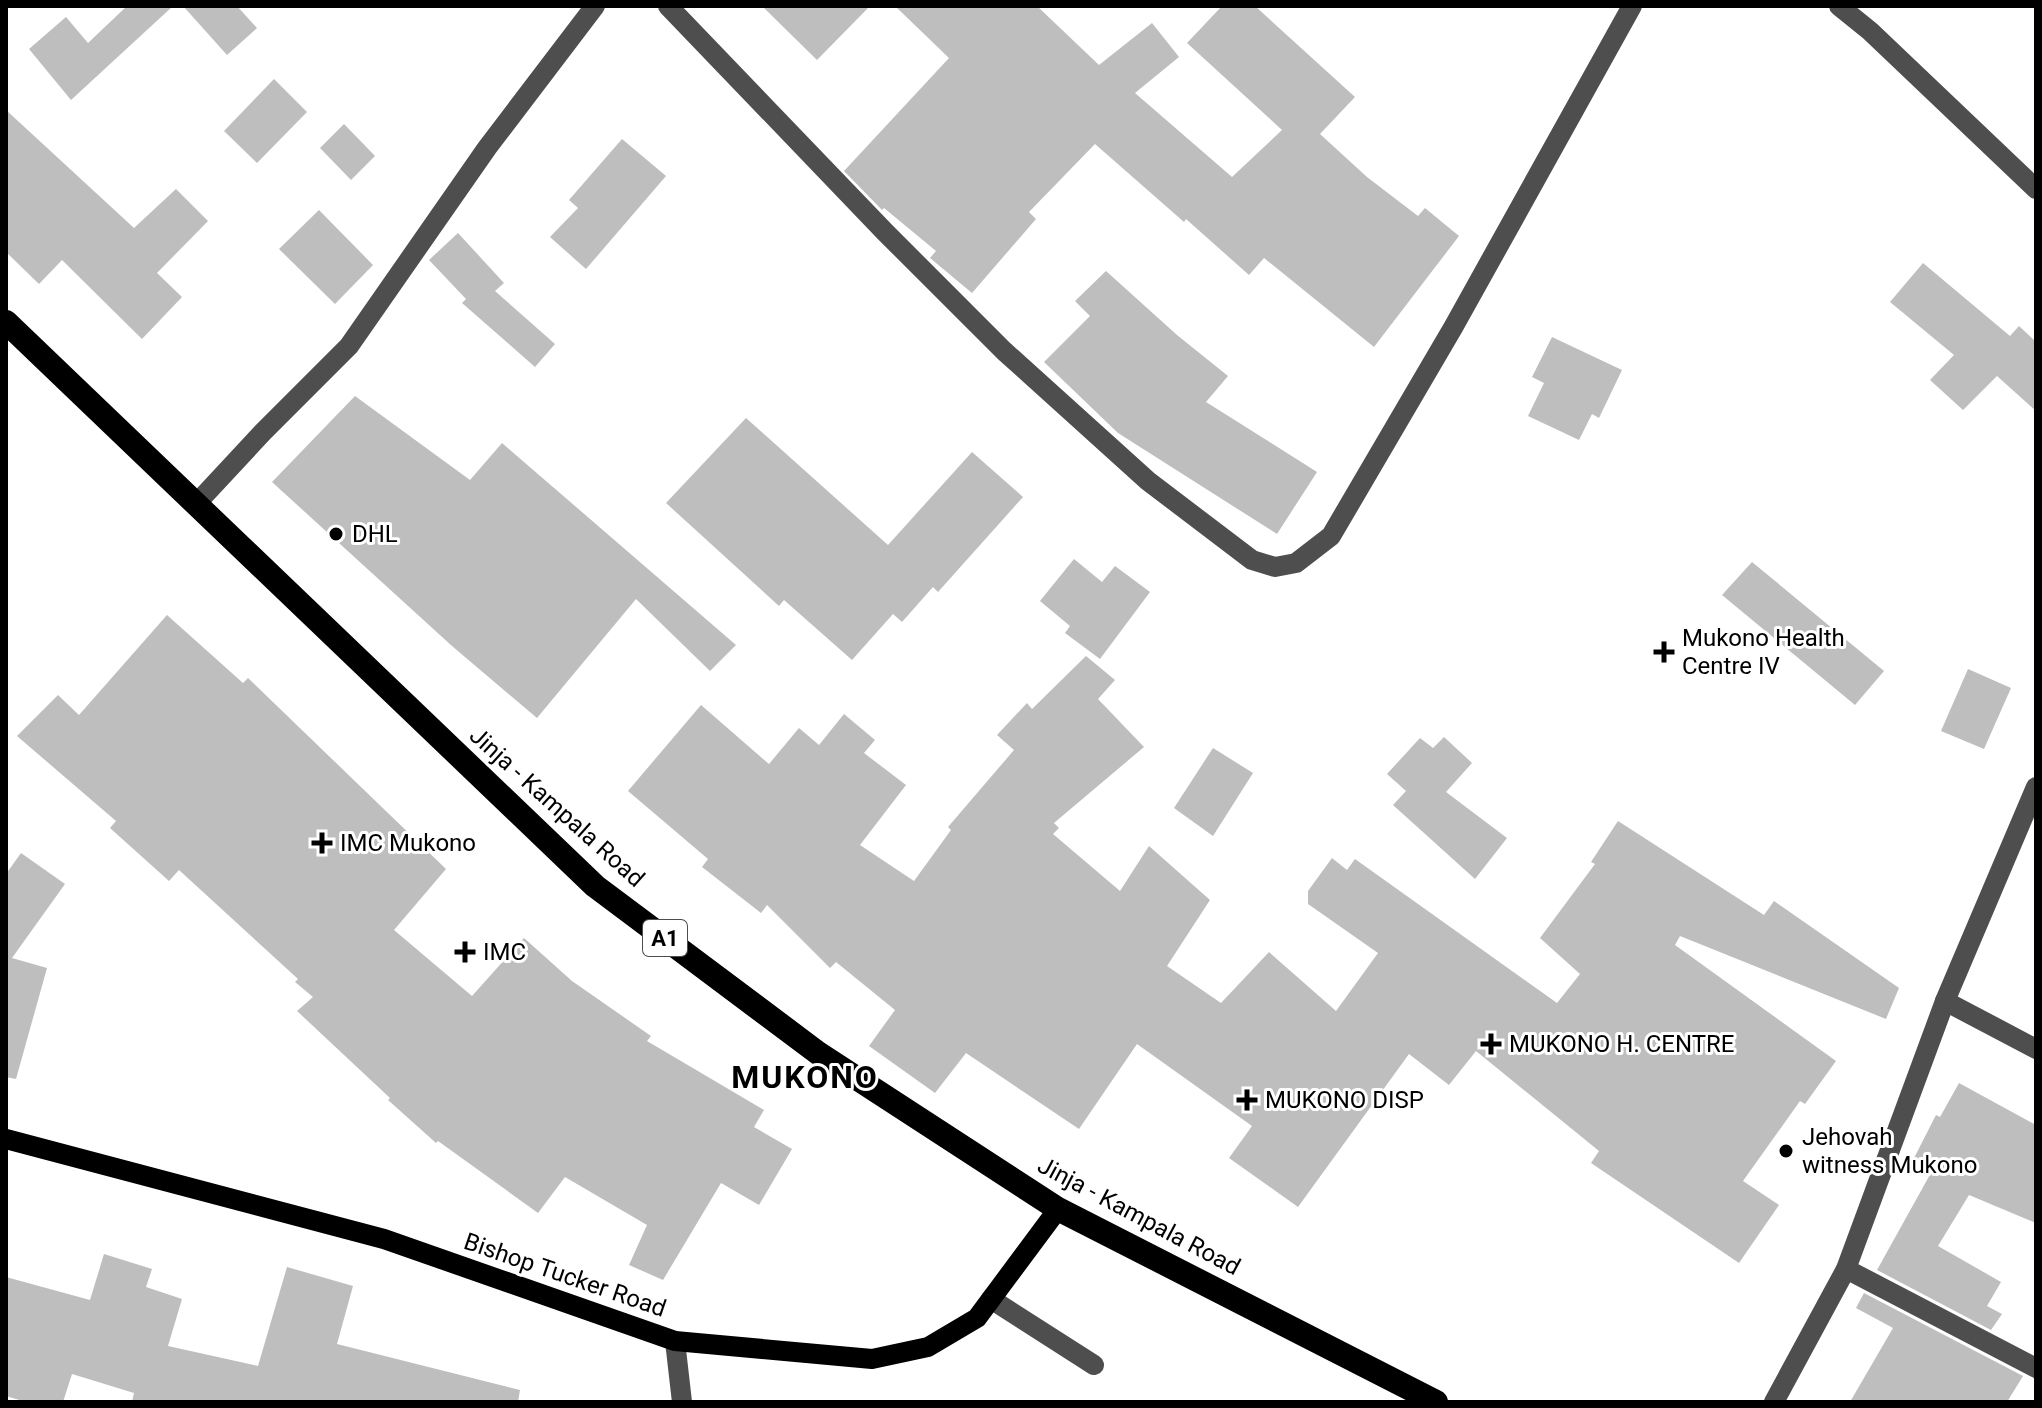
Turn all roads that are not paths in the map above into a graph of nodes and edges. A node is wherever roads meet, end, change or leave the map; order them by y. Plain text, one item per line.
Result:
1 (595, 6) edge
2 (668, 6) edge
3 (1632, 6) edge
4 (1839, 6) edge
5 (2036, 189) edge
6 (6, 322) edge
7 (196, 504) junction
8 (2035, 791) edge
9 (1945, 1001) junction
10 (2036, 1049) edge
11 (6, 1139) edge
12 (1058, 1209) junction
13 (1846, 1269) junction
14 (991, 1299) junction
15 (675, 1341) junction
16 (1094, 1365) dead end
17 (2036, 1368) edge
18 (682, 1402) edge
19 (1436, 1402) edge
20 (1774, 1402) edge

1 - 7 street
2 - 3 street
4 - 5 street
6 - 7 highway, Jinja - Kampala Road / A1
7 - 12 highway, Jinja - Kampala Road / A1
8 - 9 street
9 - 10 street
9 - 13 street
11 - 15 main road, Bishop Tucker Road
12 - 14 main road, Bishop Tucker Road
12 - 19 highway, Jinja - Kampala Road / A1
13 - 17 street
13 - 20 street
14 - 15 main road, Bishop Tucker Road
14 - 16 street
15 - 18 street

